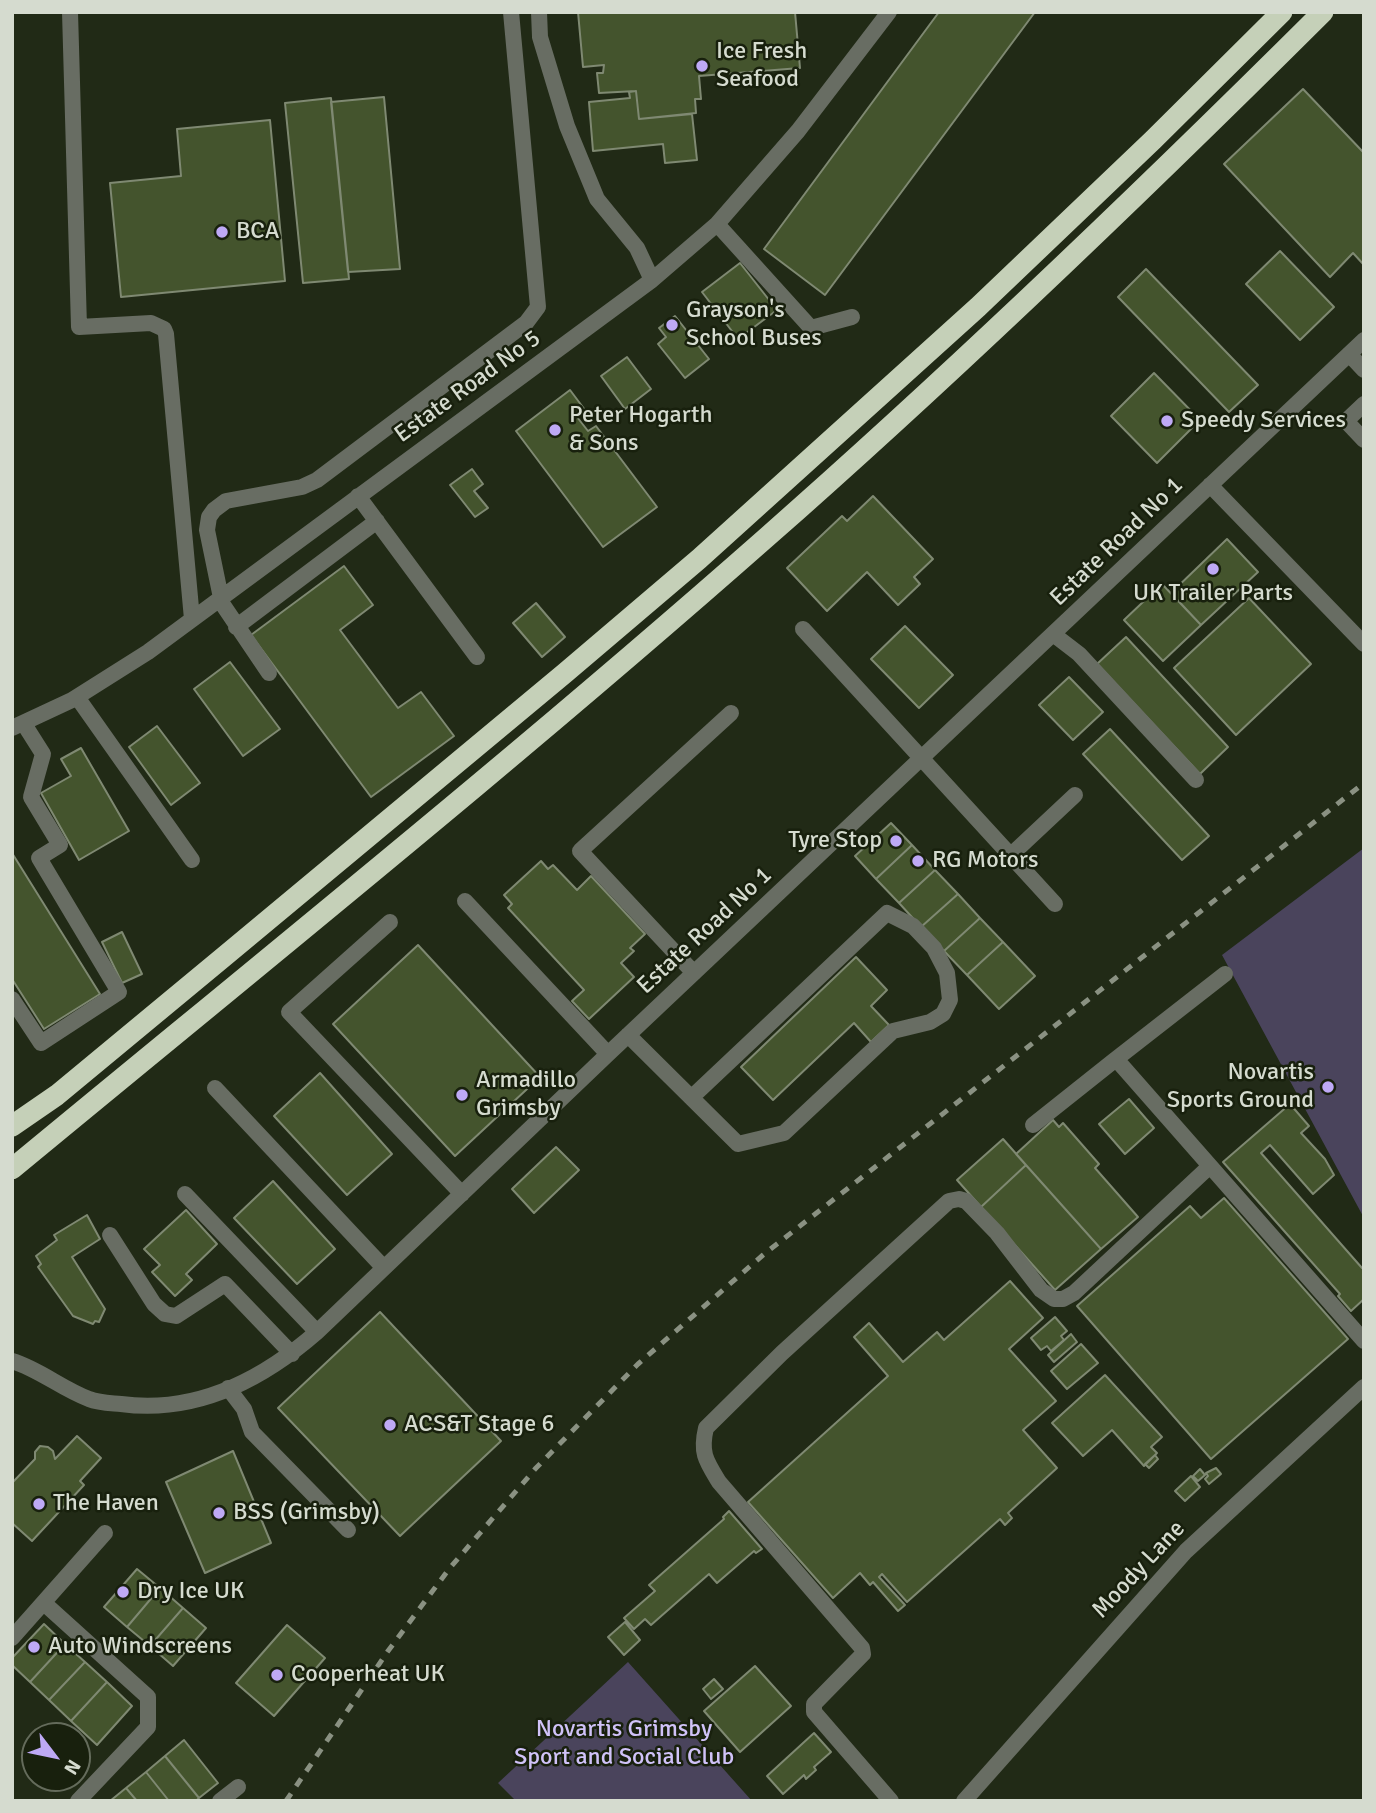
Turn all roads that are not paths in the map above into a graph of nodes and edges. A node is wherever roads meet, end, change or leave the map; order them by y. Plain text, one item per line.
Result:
1 (70, 12) edge
2 (511, 12) edge
3 (539, 12) edge
4 (889, 12) edge
5 (1282, 12) edge
6 (1322, 12) edge
7 (717, 224) junction
8 (652, 280) junction
9 (852, 317) dead end
10 (1364, 340) edge
11 (1349, 354) junction
12 (1364, 370) edge
13 (1364, 404) edge
14 (1364, 440) edge
15 (1210, 485) junction
16 (358, 496) junction
17 (377, 521) junction
18 (220, 598) junction
19 (192, 619) junction
20 (236, 626) junction
21 (803, 629) dead end
22 (1053, 634) junction
23 (1364, 645) edge
24 (477, 657) dead end
25 (269, 673) dead end
26 (77, 696) junction
27 (731, 713) dead end
28 (18, 726) edge
29 (922, 759) junction
30 (1196, 780) dead end
31 (1075, 795) dead end
32 (1011, 855) junction
33 (192, 860) dead end
34 (465, 901) dead end
35 (1055, 904) dead end
36 (390, 922) dead end
37 (694, 973) junction
38 (1225, 974) dead end
39 (12, 999) edge
40 (628, 1035) junction
41 (608, 1054) junction
42 (1116, 1059) junction
43 (215, 1088) dead end
44 (691, 1097) junction
45 (1034, 1125) dead end
46 (12, 1126) edge
47 (1210, 1166) junction
48 (12, 1169) edge
49 (185, 1194) dead end
50 (462, 1194) junction
51 (110, 1235) dead end
52 (384, 1268) junction
53 (317, 1332) junction
54 (1364, 1341) edge
55 (292, 1354) junction
56 (14, 1358) edge
57 (1364, 1387) edge
58 (228, 1388) junction
59 (348, 1530) dead end
60 (105, 1533) dead end
61 (45, 1604) junction
62 (12, 1638) edge
63 (238, 1787) dead end
64 (78, 1801) edge
65 (220, 1801) edge
66 (891, 1801) edge
67 (964, 1801) edge

1 - 19 street
2 - 18 street
3 - 8 street
4 - 7 street, Estate Road No 5
5 - 46 highway
6 - 48 highway
7 - 8 street, Estate Road No 5
7 - 9 street
8 - 16 street, Estate Road No 5
10 - 11 street, Estate Road No 1
11 - 12 street
11 - 15 street, Estate Road No 1
13 - 14 street
15 - 22 street, Estate Road No 1
15 - 23 street
16 - 17 street
16 - 18 street, Estate Road No 5
17 - 20 street
17 - 24 street
18 - 19 street, Estate Road No 5
18 - 20 street
19 - 26 street, Estate Road No 5
20 - 25 street
21 - 29 street
22 - 29 street, Estate Road No 1
22 - 30 street
26 - 28 street, Estate Road No 5
26 - 33 street
27 - 37 street
28 - 39 street
29 - 32 street
29 - 37 street, Estate Road No 1
31 - 32 street
32 - 35 street
34 - 41 street
36 - 50 street
37 - 40 street, Estate Road No 1
38 - 42 street
40 - 41 street, Estate Road No 1
40 - 44 street
41 - 50 street, Estate Road No 1
42 - 45 street
42 - 47 street
43 - 52 street
44 - 44 street
47 - 54 street
47 - 66 street
49 - 53 street
50 - 52 street, Estate Road No 1
51 - 55 street
52 - 53 street, Estate Road No 1
53 - 55 street, Estate Road No 1
55 - 58 street, Estate Road No 1
56 - 58 street, Estate Road No 1
57 - 67 street, Moody Lane
58 - 59 street
60 - 61 street
61 - 62 street
61 - 64 street
63 - 65 street

